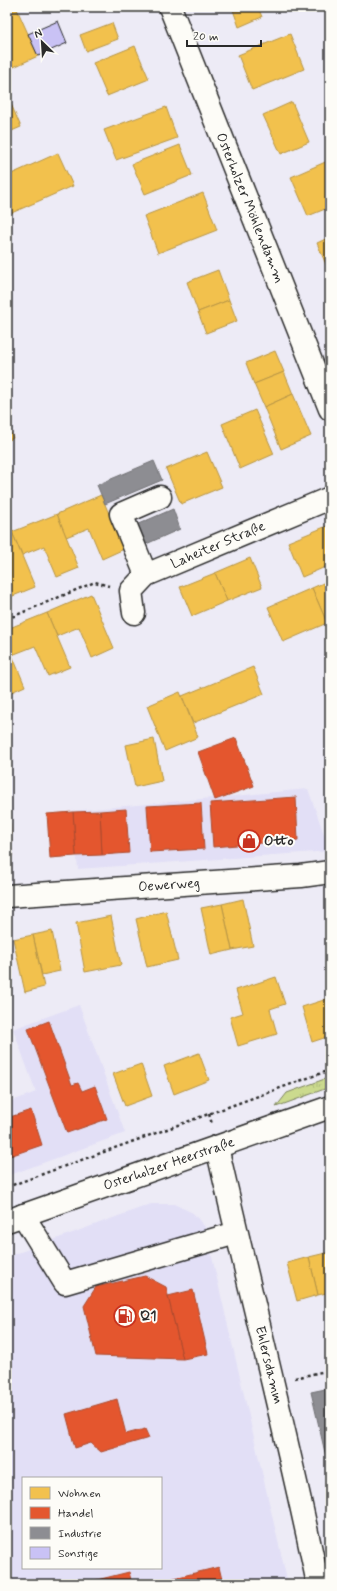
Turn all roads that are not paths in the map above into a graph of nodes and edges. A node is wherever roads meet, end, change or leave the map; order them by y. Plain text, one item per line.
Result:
1 (170, 7) edge
2 (330, 409) edge
3 (160, 497) dead end
4 (330, 498) edge
5 (146, 575) junction
6 (134, 613) dead end
7 (330, 872) edge
8 (7, 896) edge
9 (330, 1107) edge
10 (217, 1148) junction
11 (15, 1218) edge
12 (236, 1233) junction
13 (318, 1584) edge

1 - 2 street, Osterholzer Möhlendamm
3 - 5 street
4 - 5 street, Laheiter Straße
5 - 6 street, Laheiter Straße
7 - 8 street, Oewerweg
9 - 10 street, Osterholzer Heerstraße
10 - 11 street, Osterholzer Heerstraße
10 - 12 street, Ehlersdamm
11 - 12 street
12 - 13 street, Ehlersdamm

